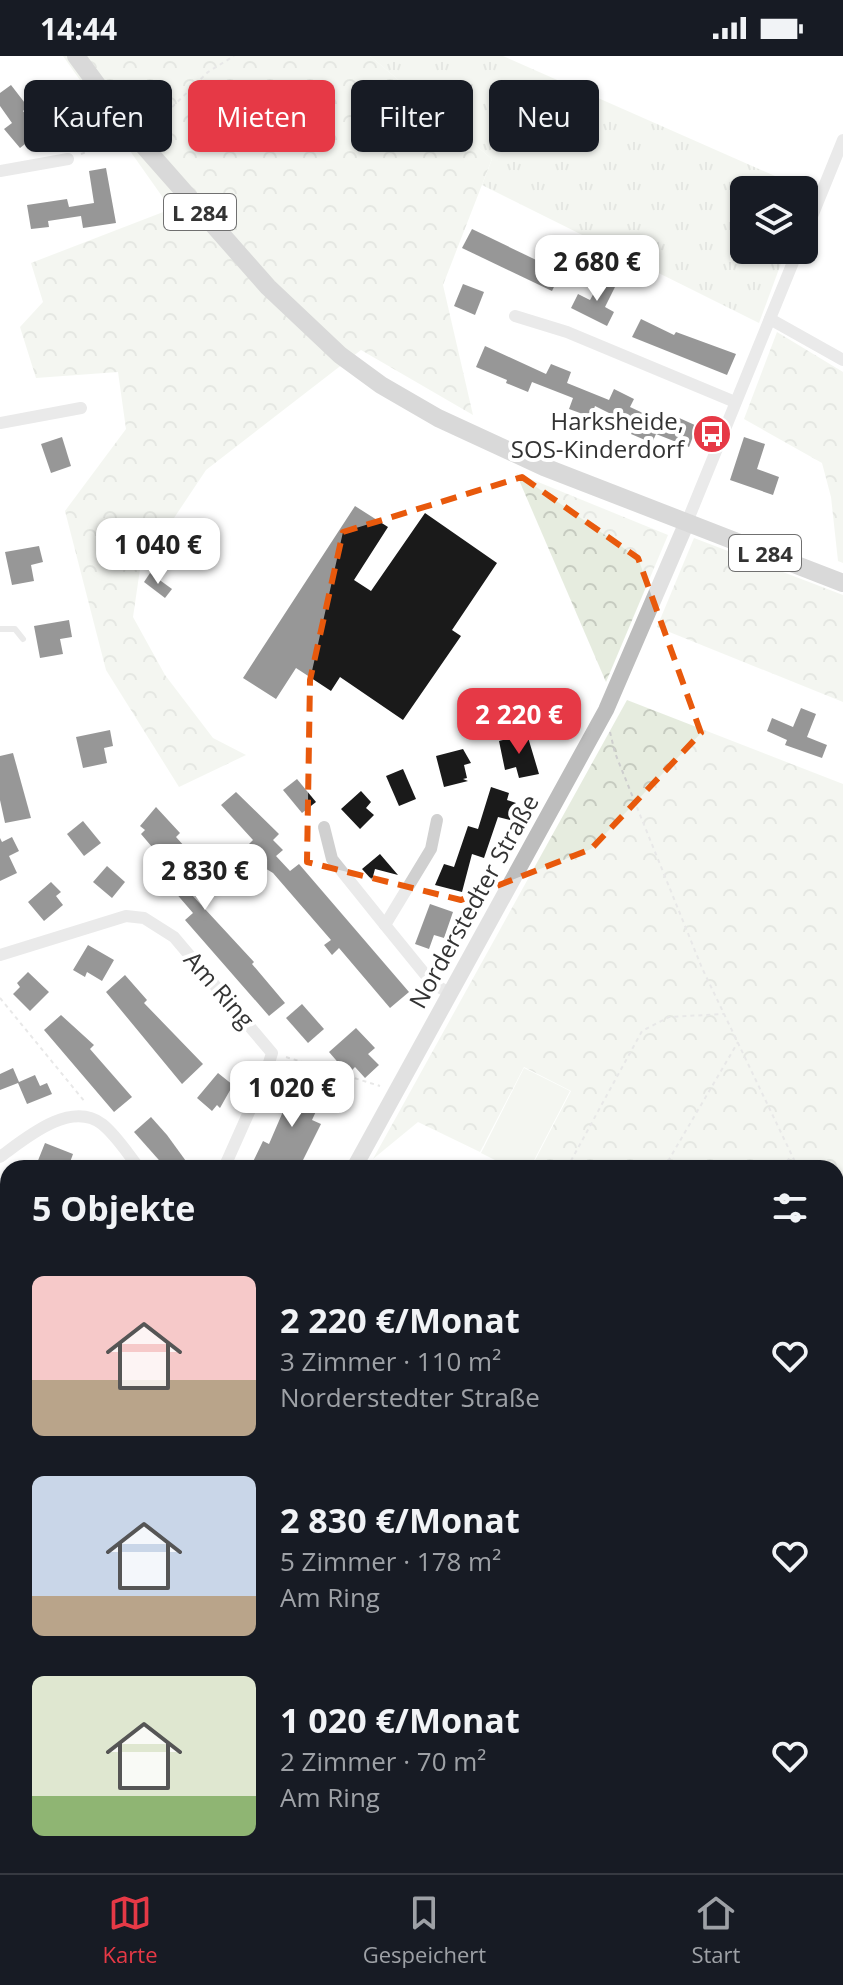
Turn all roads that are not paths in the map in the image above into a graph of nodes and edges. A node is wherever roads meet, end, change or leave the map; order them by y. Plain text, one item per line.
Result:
1 (76, 56) edge
2 (843, 140) edge
3 (68, 159) road end
4 (0, 171) edge
5 (818, 202) edge
6 (792, 264) edge
7 (515, 316) dead end
8 (770, 319) junction
9 (843, 360) edge
10 (735, 402) junction
11 (81, 408) dead end
12 (0, 423) edge
13 (687, 522) junction
14 (843, 583) edge
15 (0, 629) edge
16 (23, 639) dead end
17 (437, 820) dead end
18 (324, 827) dead end
19 (385, 925) junction
20 (0, 955) edge
21 (450, 993) junction
22 (0, 1157) edge
23 (132, 1160) edge
24 (227, 1160) edge
25 (358, 1160) edge

1 - 13 main road, L 284
2 - 5 street
3 - 4 street
6 - 8 street
7 - 10 street
8 - 9 street
8 - 10 street
10 - 13 street
11 - 12 street
13 - 14 main road, L 284
13 - 21 street, Norderstedter Straße
15 - 16 lane
17 - 19 street
18 - 19 street
19 - 21 street
20 - 24 street, Am Ring
21 - 25 street, Norderstedter Straße
22 - 23 street

